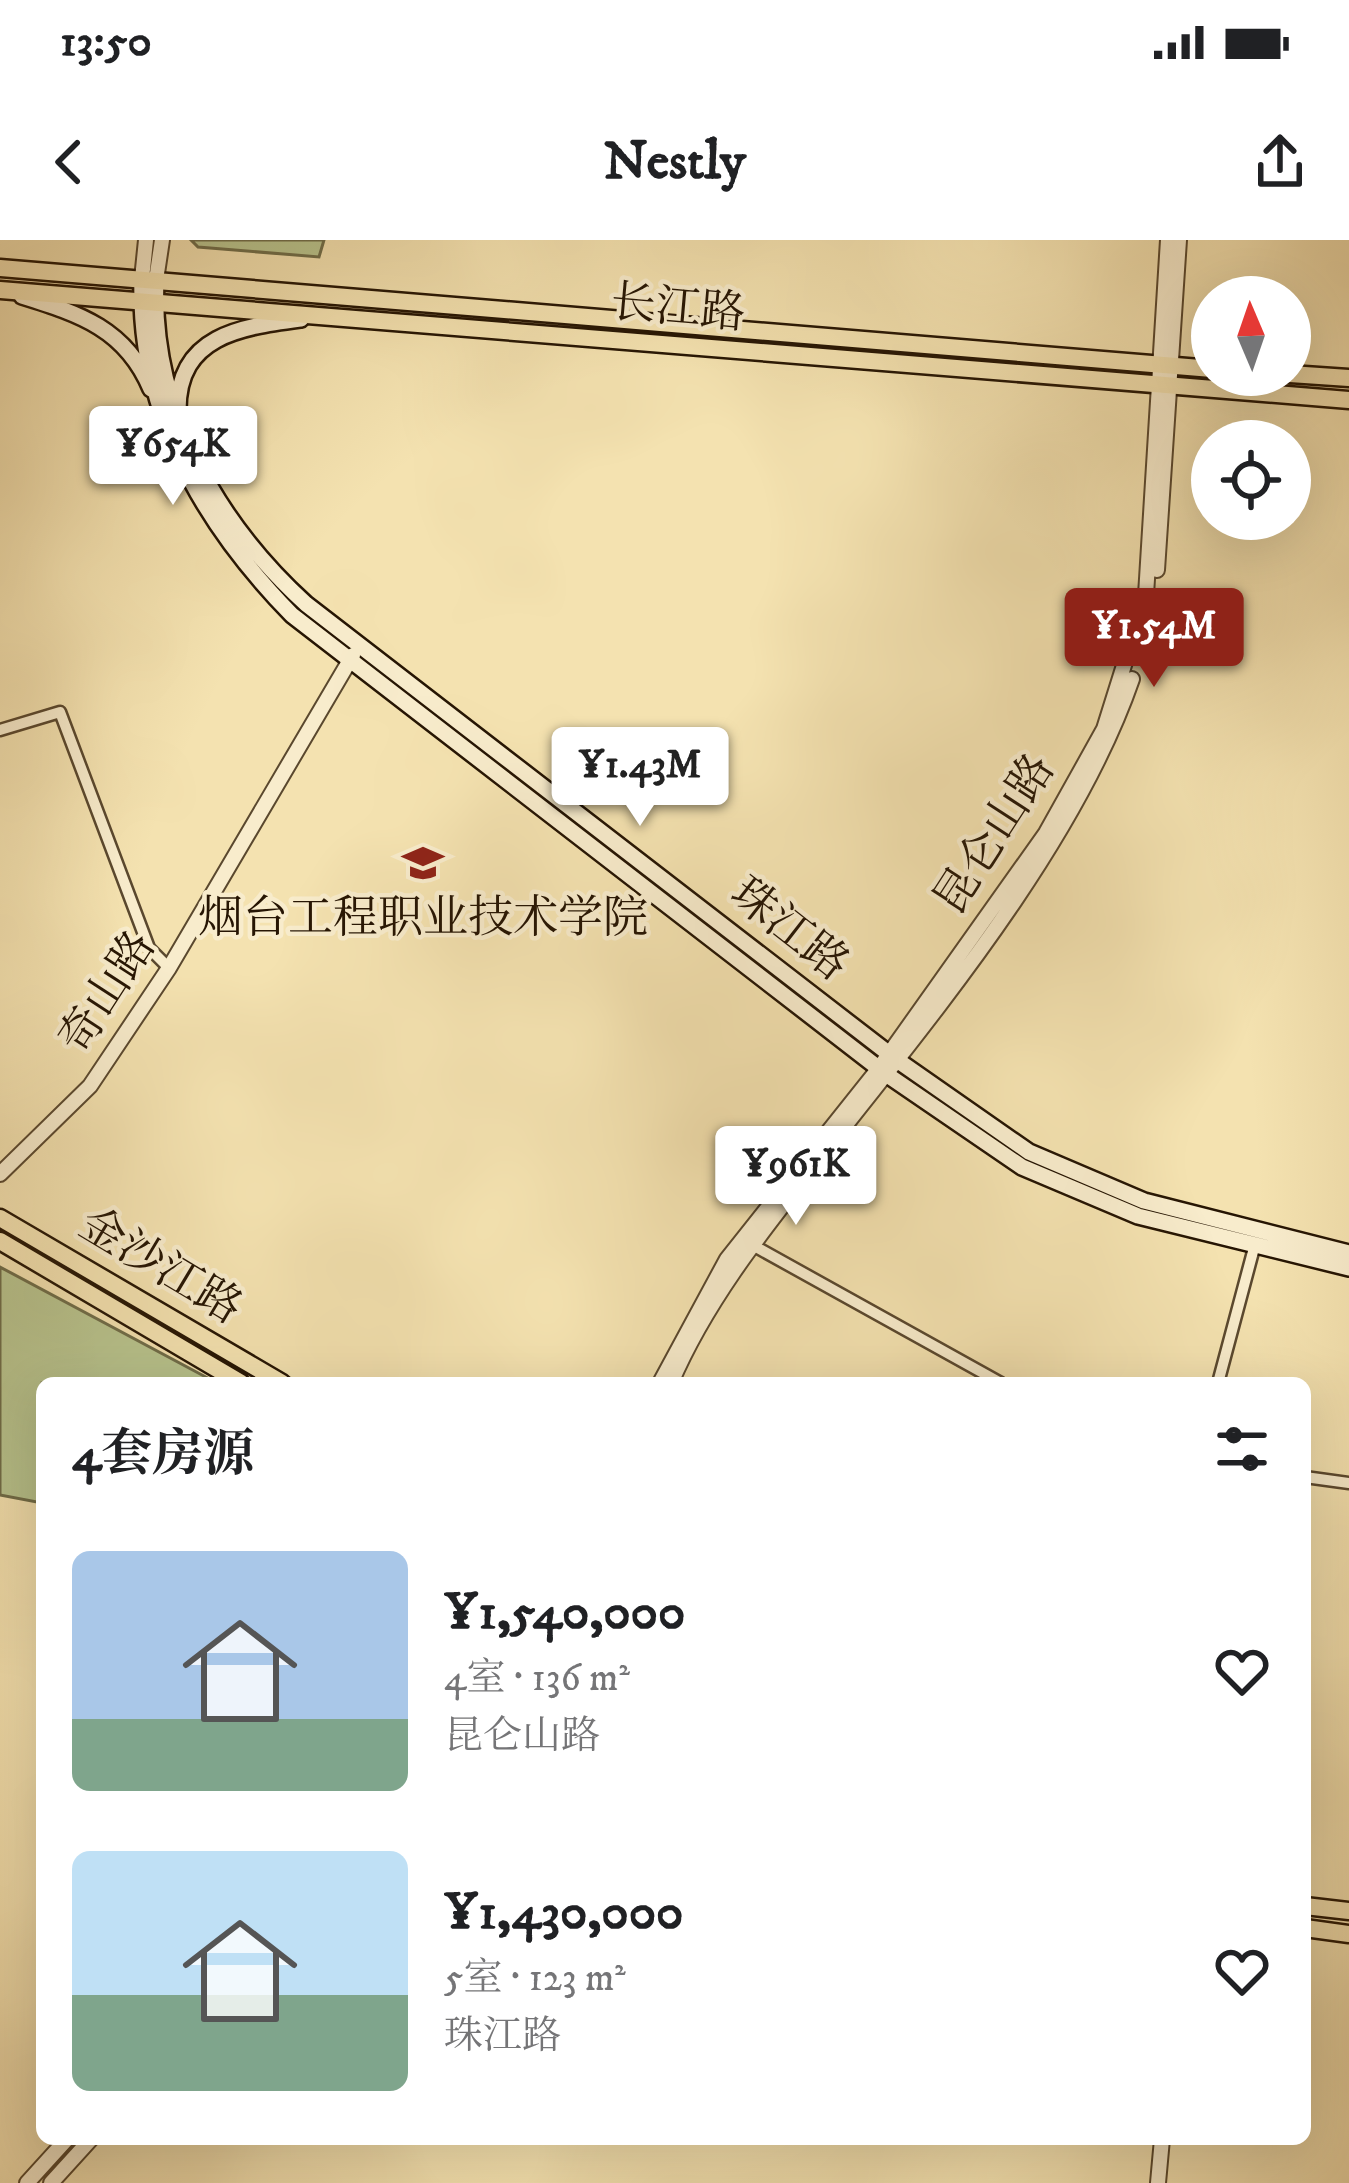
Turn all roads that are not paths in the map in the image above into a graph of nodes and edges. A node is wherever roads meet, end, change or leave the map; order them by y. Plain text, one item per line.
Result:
1 (146, 240) edge
2 (162, 240) edge
3 (1168, 240) edge
4 (1179, 240) edge
5 (0, 268) edge
6 (149, 279) junction
7 (4, 291) edge
8 (148, 300) junction
9 (325, 315) junction
10 (1166, 366) junction
11 (1191, 368) edge
12 (1311, 376) edge
13 (1349, 379) edge
14 (1164, 386) junction
15 (1349, 400) edge
16 (160, 412) junction
17 (180, 424) junction
18 (355, 652) junction
19 (0, 730) edge
20 (169, 968) junction
21 (893, 1057) junction
22 (882, 1071) junction
23 (0, 1174) edge
24 (0, 1219) edge
25 (743, 1239) junction
26 (0, 1241) edge
27 (1254, 1248) junction
28 (1349, 1253) edge
29 (1349, 1268) edge
30 (232, 1377) edge
31 (272, 1377) edge
32 (663, 1377) edge
33 (674, 1377) edge
34 (990, 1377) edge
35 (1220, 1377) edge
36 (1311, 1478) edge
37 (1349, 1483) edge
38 (1311, 1907) edge
39 (1349, 1911) edge
40 (1311, 1929) edge
41 (1349, 1934) edge
42 (62, 2145) edge
43 (86, 2145) edge
44 (1161, 2145) edge
45 (27, 2183) edge
46 (51, 2183) edge
47 (1158, 2183) edge

1 - 6 street
2 - 6 street
3 - 10 street, 昆仑山路
4 - 10 street, 昆仑山路
5 - 6 main road, 长江路
6 - 8 main road, 珠江路
6 - 10 main road, 长江路
7 - 8 main road, 长江路
7 - 16 main road
8 - 9 main road, 长江路
8 - 16 main road
8 - 17 main road, 珠江路
9 - 14 main road, 长江路
9 - 17 main road
10 - 11 main road, 长江路
10 - 14 street, 昆仑山路
12 - 13 main road
14 - 15 main road, 长江路
14 - 21 street, 昆仑山路
16 - 18 main road
17 - 18 main road, 珠江路
18 - 20 street, 奇山路
18 - 21 main road, 珠江路
18 - 22 main road
19 - 20 street
20 - 23 street, 奇山路
21 - 22 street, 昆仑山路
21 - 28 main road, 珠江路
22 - 25 street, 昆仑山路
22 - 27 main road
22 - 33 street, 昆仑山路
24 - 31 main road, 金沙江路
25 - 32 street, 昆仑山路
25 - 34 street
26 - 30 main road, 金沙江路
27 - 29 main road
27 - 35 street
36 - 37 street
38 - 39 main road
40 - 41 main road
42 - 45 street
43 - 46 street
44 - 47 street

